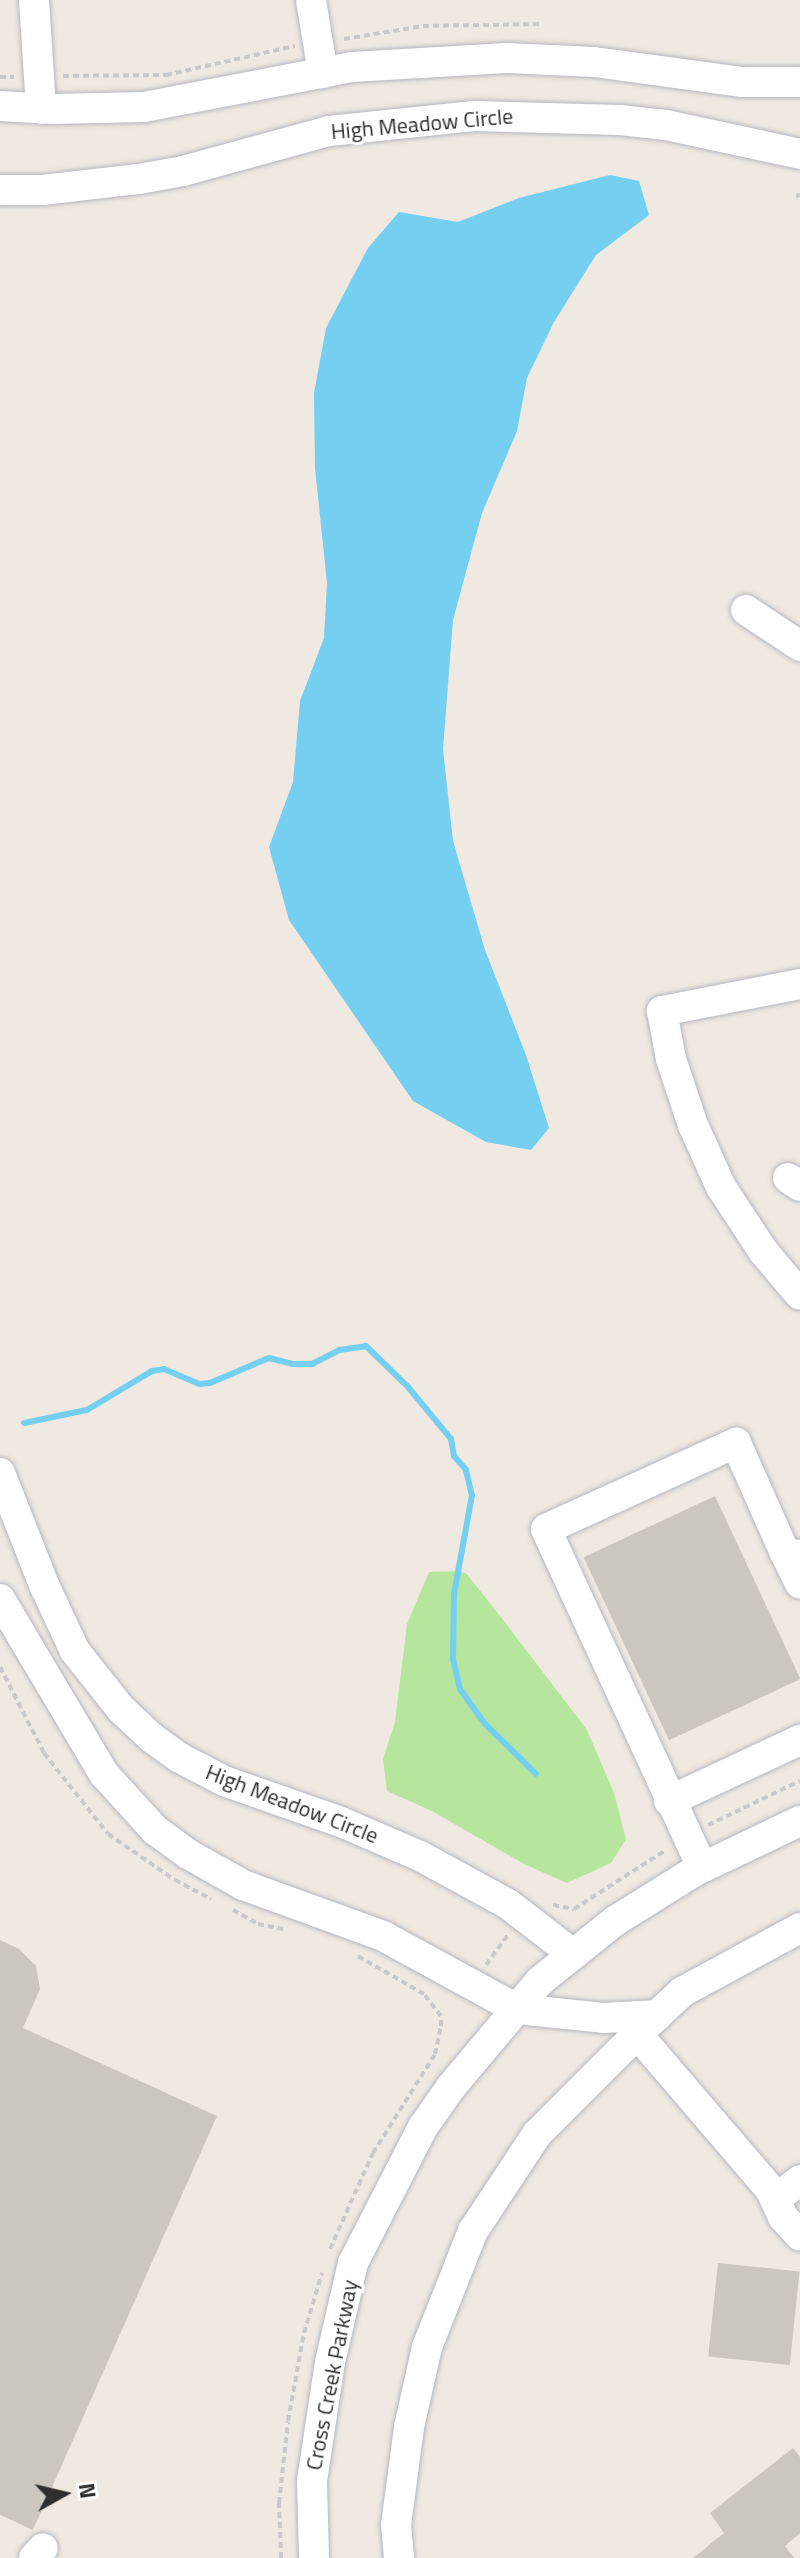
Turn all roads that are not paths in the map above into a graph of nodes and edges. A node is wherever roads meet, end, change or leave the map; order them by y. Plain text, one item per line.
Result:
1 (34, 0) edge
2 (311, 0) edge
3 (323, 73) junction
4 (800, 82) edge
5 (0, 106) edge
6 (144, 107) junction
7 (41, 109) junction
8 (0, 123) edge
9 (800, 154) edge
10 (0, 190) edge
11 (746, 610) dead end
12 (800, 646) edge
13 (800, 984) edge
14 (800, 1295) edge
15 (0, 1473) edge
16 (793, 1554) edge
17 (800, 1584) edge
18 (0, 1599) edge
19 (800, 1740) edge
20 (669, 1801) junction
21 (800, 1821) edge
22 (702, 1867) junction
23 (800, 1906) edge
24 (800, 1928) edge
25 (573, 1954) junction
26 (711, 1975) junction
27 (517, 2009) junction
28 (647, 2024) junction
29 (788, 2190) edge
30 (800, 2236) edge
31 (314, 2558) edge
32 (399, 2558) edge

1 - 7 street
2 - 3 street
3 - 4 street
3 - 6 street
5 - 7 street
6 - 7 street
6 - 8 street
9 - 10 street, High Meadow Circle
11 - 12 street
13 - 14 street
15 - 25 street, High Meadow Circle
16 - 17 street
16 - 20 street
18 - 27 street
19 - 20 street
20 - 22 street
21 - 22 street, Cross Creek Parkway
22 - 25 street, Cross Creek Parkway
23 - 26 street
24 - 26 street
25 - 27 street, Cross Creek Parkway
26 - 28 street
27 - 28 street
27 - 31 street, Cross Creek Parkway
28 - 29 street
28 - 32 street
29 - 30 street

